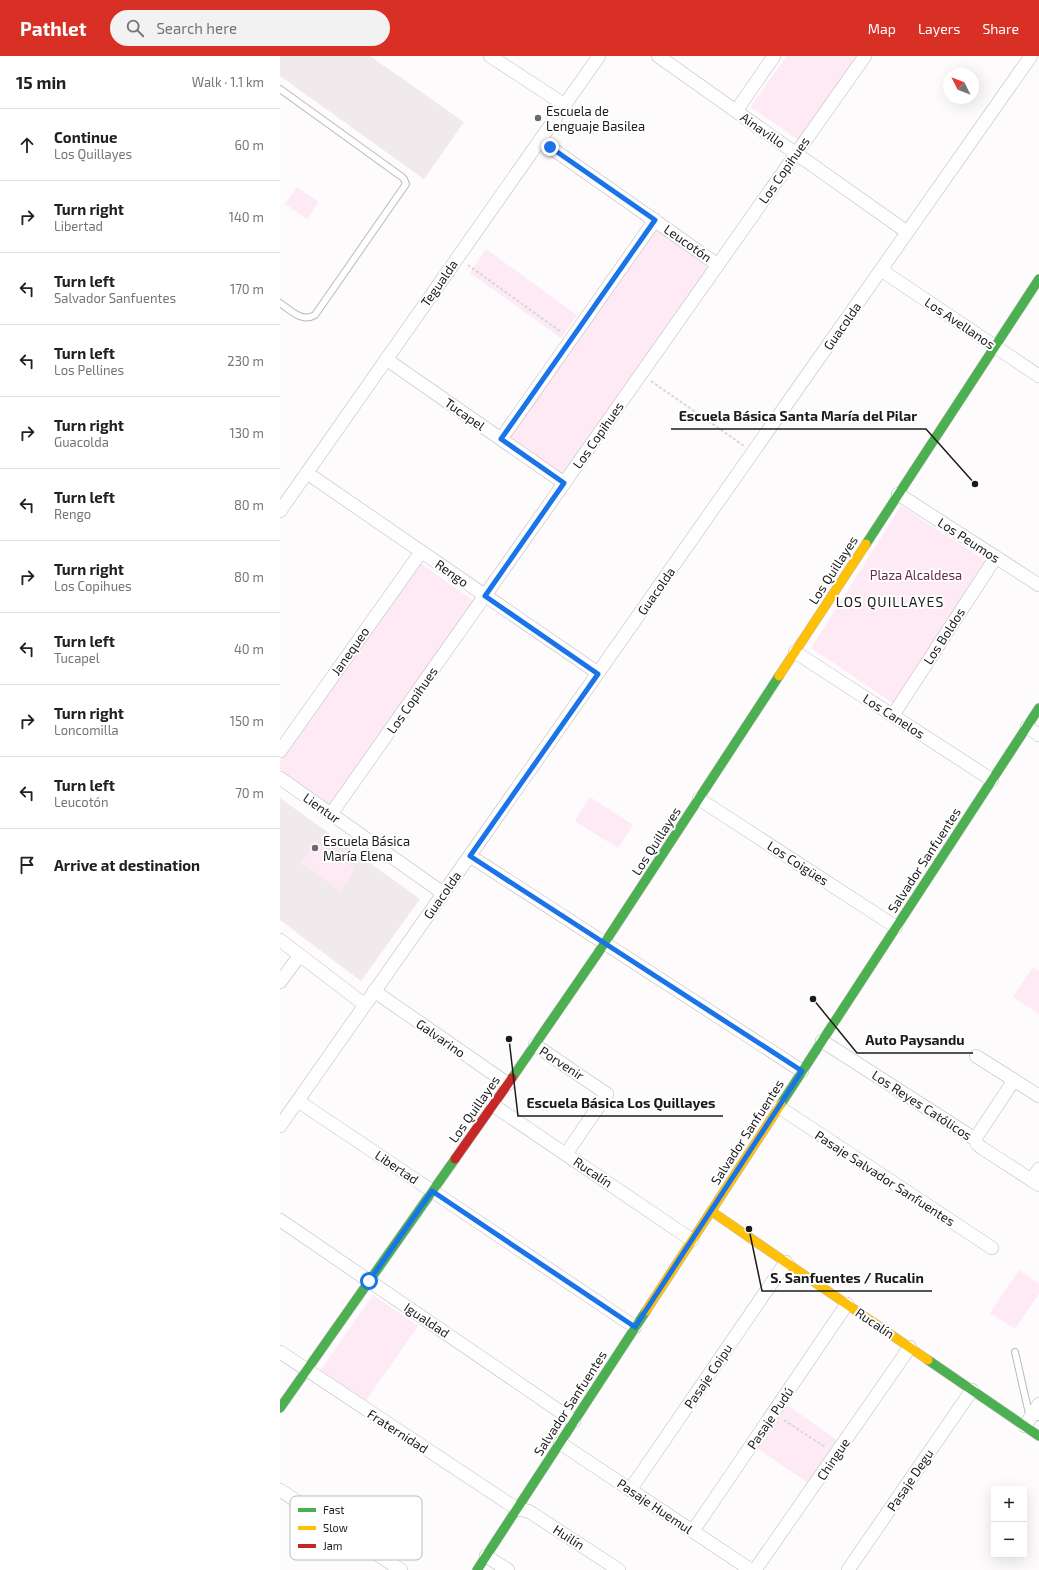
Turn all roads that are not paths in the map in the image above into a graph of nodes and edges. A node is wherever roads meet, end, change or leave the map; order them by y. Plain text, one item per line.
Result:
1 (490, 56) edge
2 (599, 56) edge
3 (658, 56) edge
4 (774, 56) edge
5 (865, 56) edge
6 (1032, 56) edge
7 (280, 89) edge
8 (565, 105) junction
9 (736, 111) junction
10 (540, 140) junction
11 (796, 154) junction
12 (655, 220) junction
13 (908, 232) junction
14 (718, 264) junction
15 (881, 270) junction
16 (1039, 279) edge
17 (280, 303) edge
18 (994, 347) junction
19 (386, 359) junction
20 (1039, 376) edge
21 (501, 439) junction
22 (307, 473) junction
23 (564, 483) junction
24 (898, 494) junction
25 (280, 511) edge
26 (421, 552) junction
27 (996, 557) junction
28 (1039, 585) edge
29 (485, 596) junction
30 (795, 652) junction
31 (598, 674) junction
32 (1039, 708) edge
33 (892, 715) junction
34 (1027, 726) junction
35 (1039, 735) edge
36 (280, 751) edge
37 (280, 778) edge
38 (992, 780) junction
39 (699, 799) junction
40 (331, 814) junction
41 (470, 856) junction
42 (444, 893) junction
43 (896, 927) junction
44 (280, 940) edge
45 (604, 943) junction
46 (300, 955) junction
47 (280, 982) edge
48 (374, 991) junction
49 (365, 1004) junction
50 (822, 1041) junction
51 (535, 1045) junction
52 (976, 1056) dead end
53 (802, 1071) junction
54 (1014, 1080) junction
55 (508, 1084) junction
56 (1039, 1096) edge
57 (298, 1101) junction
58 (493, 1105) junction
59 (779, 1107) junction
60 (280, 1126) edge
61 (975, 1139) junction
62 (566, 1154) junction
63 (1039, 1169) edge
64 (1035, 1183) edge
65 (432, 1191) junction
66 (711, 1211) junction
67 (280, 1220) edge
68 (692, 1240) junction
69 (992, 1248) dead end
70 (786, 1262) junction
71 (369, 1281) junction
72 (847, 1304) junction
73 (635, 1327) junction
74 (910, 1347) junction
75 (280, 1352) edge
76 (1015, 1352) dead end
77 (306, 1371) junction
78 (972, 1390) junction
79 (1039, 1404) edge
80 (280, 1408) edge
81 (1031, 1420) edge
82 (574, 1421) junction
83 (1039, 1436) edge
84 (560, 1443) junction
85 (280, 1490) edge
86 (630, 1490) junction
87 (290, 1497) edge
88 (516, 1509) junction
89 (693, 1531) junction
90 (486, 1556) junction
91 (386, 1560) edge
92 (401, 1570) edge
93 (477, 1570) edge
94 (508, 1570) edge
95 (619, 1570) edge
96 (751, 1570) edge
97 (755, 1570) edge
98 (848, 1570) edge

1 - 8 street
2 - 8 street, Tegualda
3 - 9 street, Ainavillo
4 - 9 street
5 - 11 street, Los Copihues
6 - 13 street, Guacolda
7 - 17 lane
8 - 10 street, Tegualda
9 - 11 street, Ainavillo
10 - 12 street, Leucotón
10 - 19 street, Tegualda
11 - 13 street, Ainavillo
11 - 14 street, Los Copihues
12 - 14 street, Leucotón
12 - 21 street
13 - 15 street, Guacolda
14 - 23 street, Los Copihues
15 - 18 street, Los Avellanos
15 - 31 street, Guacolda
16 - 18 street, Los Quillayes
18 - 20 street, Los Avellanos
18 - 24 street, Los Quillayes
19 - 21 street, Tucapel
19 - 22 street, Tegualda
21 - 23 street, Tucapel
22 - 25 street, Tegualda
22 - 26 street, Rengo
23 - 29 street, Los Copihues
24 - 27 street, Los Peumos
24 - 30 street, Los Quillayes
26 - 29 street, Rengo
26 - 36 street, Janequeo
27 - 28 street, Los Peumos
27 - 33 street, Los Boldos
29 - 31 street, Rengo
29 - 40 street, Los Copihues
30 - 33 street, Los Canelos
30 - 39 street, Los Quillayes
31 - 41 street, Guacolda
32 - 34 street, Salvador Sanfuentes
33 - 38 street, Los Canelos
34 - 35 street
34 - 38 street, Salvador Sanfuentes
37 - 40 street, Lientur
38 - 43 street, Salvador Sanfuentes
39 - 43 street, Los Coigües
39 - 45 street, Los Quillayes
40 - 42 street, Lientur
41 - 42 street, Guacolda
41 - 45 street
42 - 48 street, Guacolda
43 - 50 street, Salvador Sanfuentes
44 - 46 street
45 - 51 street, Los Quillayes
45 - 53 street
46 - 47 street
46 - 49 street
48 - 49 street, Guacolda
48 - 55 street, Galvarino
49 - 57 street, Guacolda
50 - 53 street, Salvador Sanfuentes
50 - 61 street, Los Reyes Católicos
51 - 55 street, Los Quillayes
51 - 62 street, Porvenir
52 - 54 street
53 - 59 street, Salvador Sanfuentes
54 - 56 street
54 - 61 street
55 - 58 street, Los Quillayes
57 - 60 street, Guacolda
57 - 65 street, Libertad
58 - 62 street, Rucalín
58 - 65 street, Los Quillayes
59 - 66 street, Salvador Sanfuentes
59 - 69 street, Pasaje Salvador Sanfuentes
61 - 64 street, Los Reyes Católicos
62 - 68 street, Rucalín
63 - 64 street
65 - 71 street, Los Quillayes
65 - 73 street, Libertad
66 - 68 street, Salvador Sanfuentes
66 - 70 street, Rucalín
67 - 71 street, Igualdad
68 - 73 street, Salvador Sanfuentes
70 - 72 street, Rucalín
70 - 86 street, Pasaje Coipu
71 - 77 street, Los Quillayes
71 - 82 street, Igualdad
72 - 74 street, Rucalín
72 - 89 street, Pasaje Pudú
73 - 82 street, Salvador Sanfuentes
74 - 78 street, Rucalín
74 - 97 street, Chingue
75 - 77 street, Fraternidad
76 - 81 lane
77 - 80 street, Los Quillayes
77 - 88 street, Fraternidad
78 - 81 street, Rucalín
78 - 98 street, Pasaje Degu
79 - 81 street
81 - 83 street, Rucalín
82 - 84 street, Salvador Sanfuentes
84 - 86 street, Pasaje Huemul
84 - 88 street, Salvador Sanfuentes
85 - 87 street
86 - 89 street, Pasaje Huemul
88 - 90 street, Salvador Sanfuentes
88 - 95 street, Huilín
89 - 96 street, Pasaje Huemul
90 - 93 street, Salvador Sanfuentes
90 - 94 street
91 - 92 street

